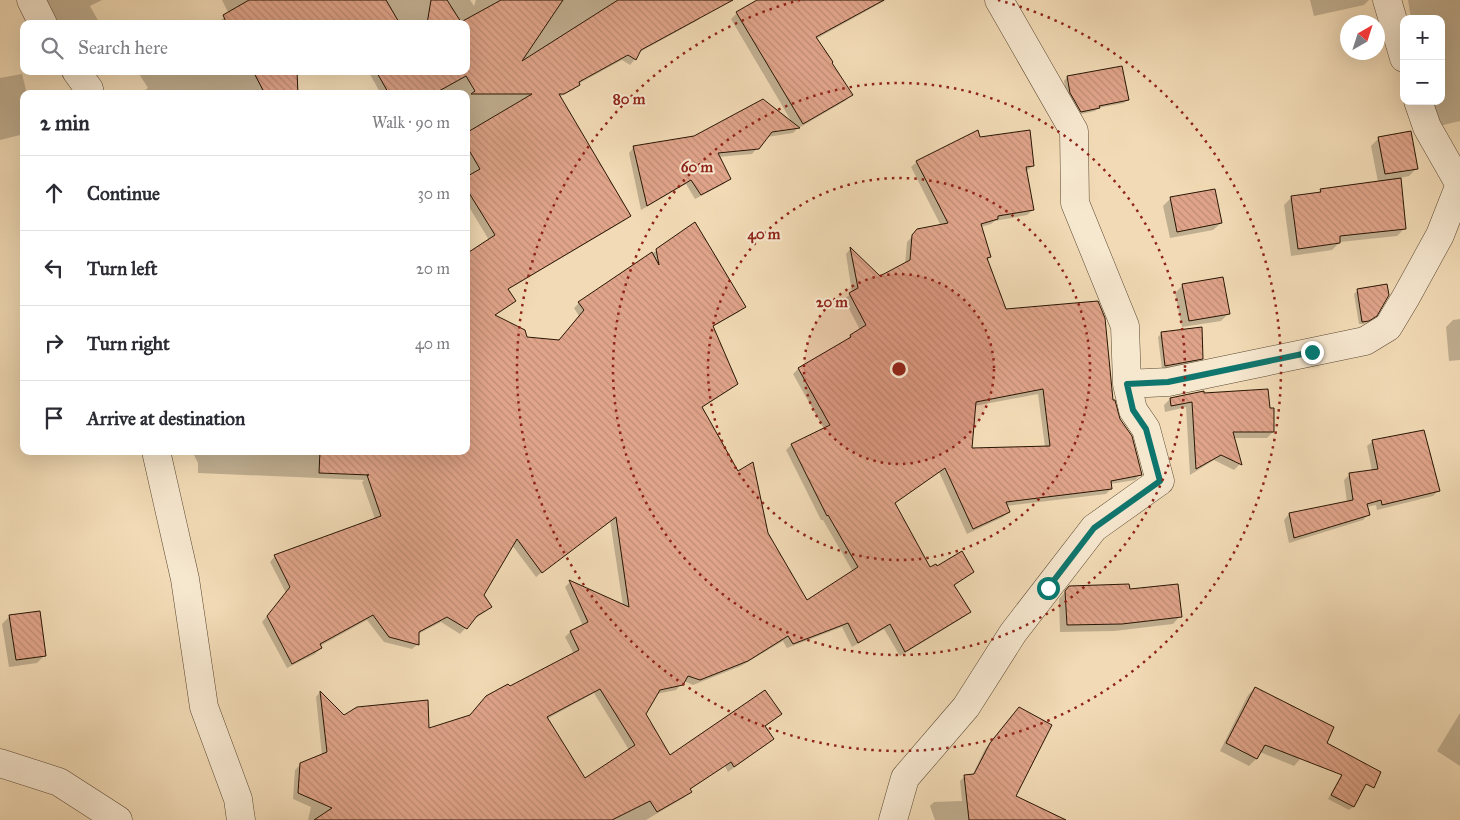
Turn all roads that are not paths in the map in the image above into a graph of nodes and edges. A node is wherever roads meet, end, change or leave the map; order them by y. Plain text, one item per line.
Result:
1 (31, 0) edge
2 (1000, 0) edge
3 (1387, 0) edge
4 (42, 20) edge
5 (1400, 44) edge
6 (79, 75) edge
7 (89, 90) edge
8 (1419, 105) edge
9 (1460, 184) edge
10 (1127, 384) junction
11 (157, 455) edge
12 (0, 763) edge
13 (118, 820) edge
14 (241, 820) edge
15 (893, 820) edge

1 - 4 street
2 - 10 street
3 - 5 street
6 - 7 street
8 - 9 street
9 - 10 street
10 - 15 street
11 - 14 street
12 - 13 street

